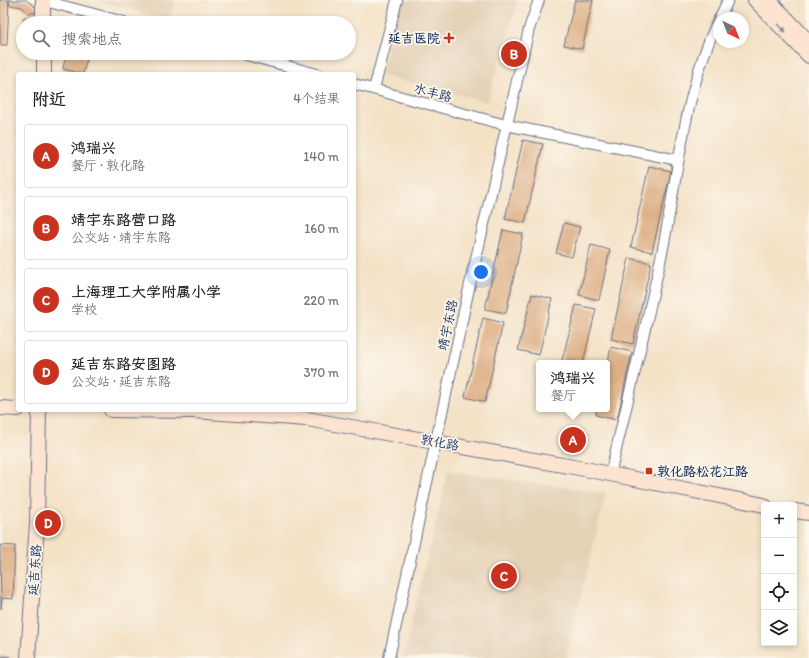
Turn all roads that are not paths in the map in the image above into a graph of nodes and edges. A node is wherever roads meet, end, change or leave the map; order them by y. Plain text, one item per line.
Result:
1 (43, 0) edge
2 (397, 0) edge
3 (539, 0) edge
4 (728, 0) edge
5 (755, 0) edge
6 (769, 0) edge
7 (722, 12) edge
8 (44, 16) edge
9 (102, 16) edge
10 (713, 31) edge
11 (809, 42) edge
12 (809, 56) edge
13 (44, 60) edge
14 (266, 60) edge
15 (44, 72) edge
16 (310, 72) edge
17 (356, 84) edge
18 (374, 89) junction
19 (506, 124) junction
20 (678, 160) junction
21 (0, 408) edge
22 (16, 408) edge
23 (39, 412) edge
24 (211, 412) edge
25 (436, 442) junction
26 (610, 475) junction
27 (761, 504) edge
28 (797, 512) edge
29 (809, 514) edge
30 (28, 658) edge
31 (389, 658) edge

1 - 8 street
1 - 9 street
2 - 18 street
3 - 19 street, 靖宇东路
4 - 7 street
5 -> 12 street
6 - 11 street
10 - 20 street
13 - 15 street
14 - 16 street
17 - 18 street, 水丰路
18 - 19 street, 水丰路
19 - 20 street, 水丰路
19 - 25 street, 靖宇东路
20 - 26 street
21 - 22 street
23 - 30 street, 延吉东路
24 - 25 street, 敦化路
25 - 26 street, 敦化路
25 - 31 street, 靖宇东路
26 - 27 street, 敦化路
28 - 29 street

